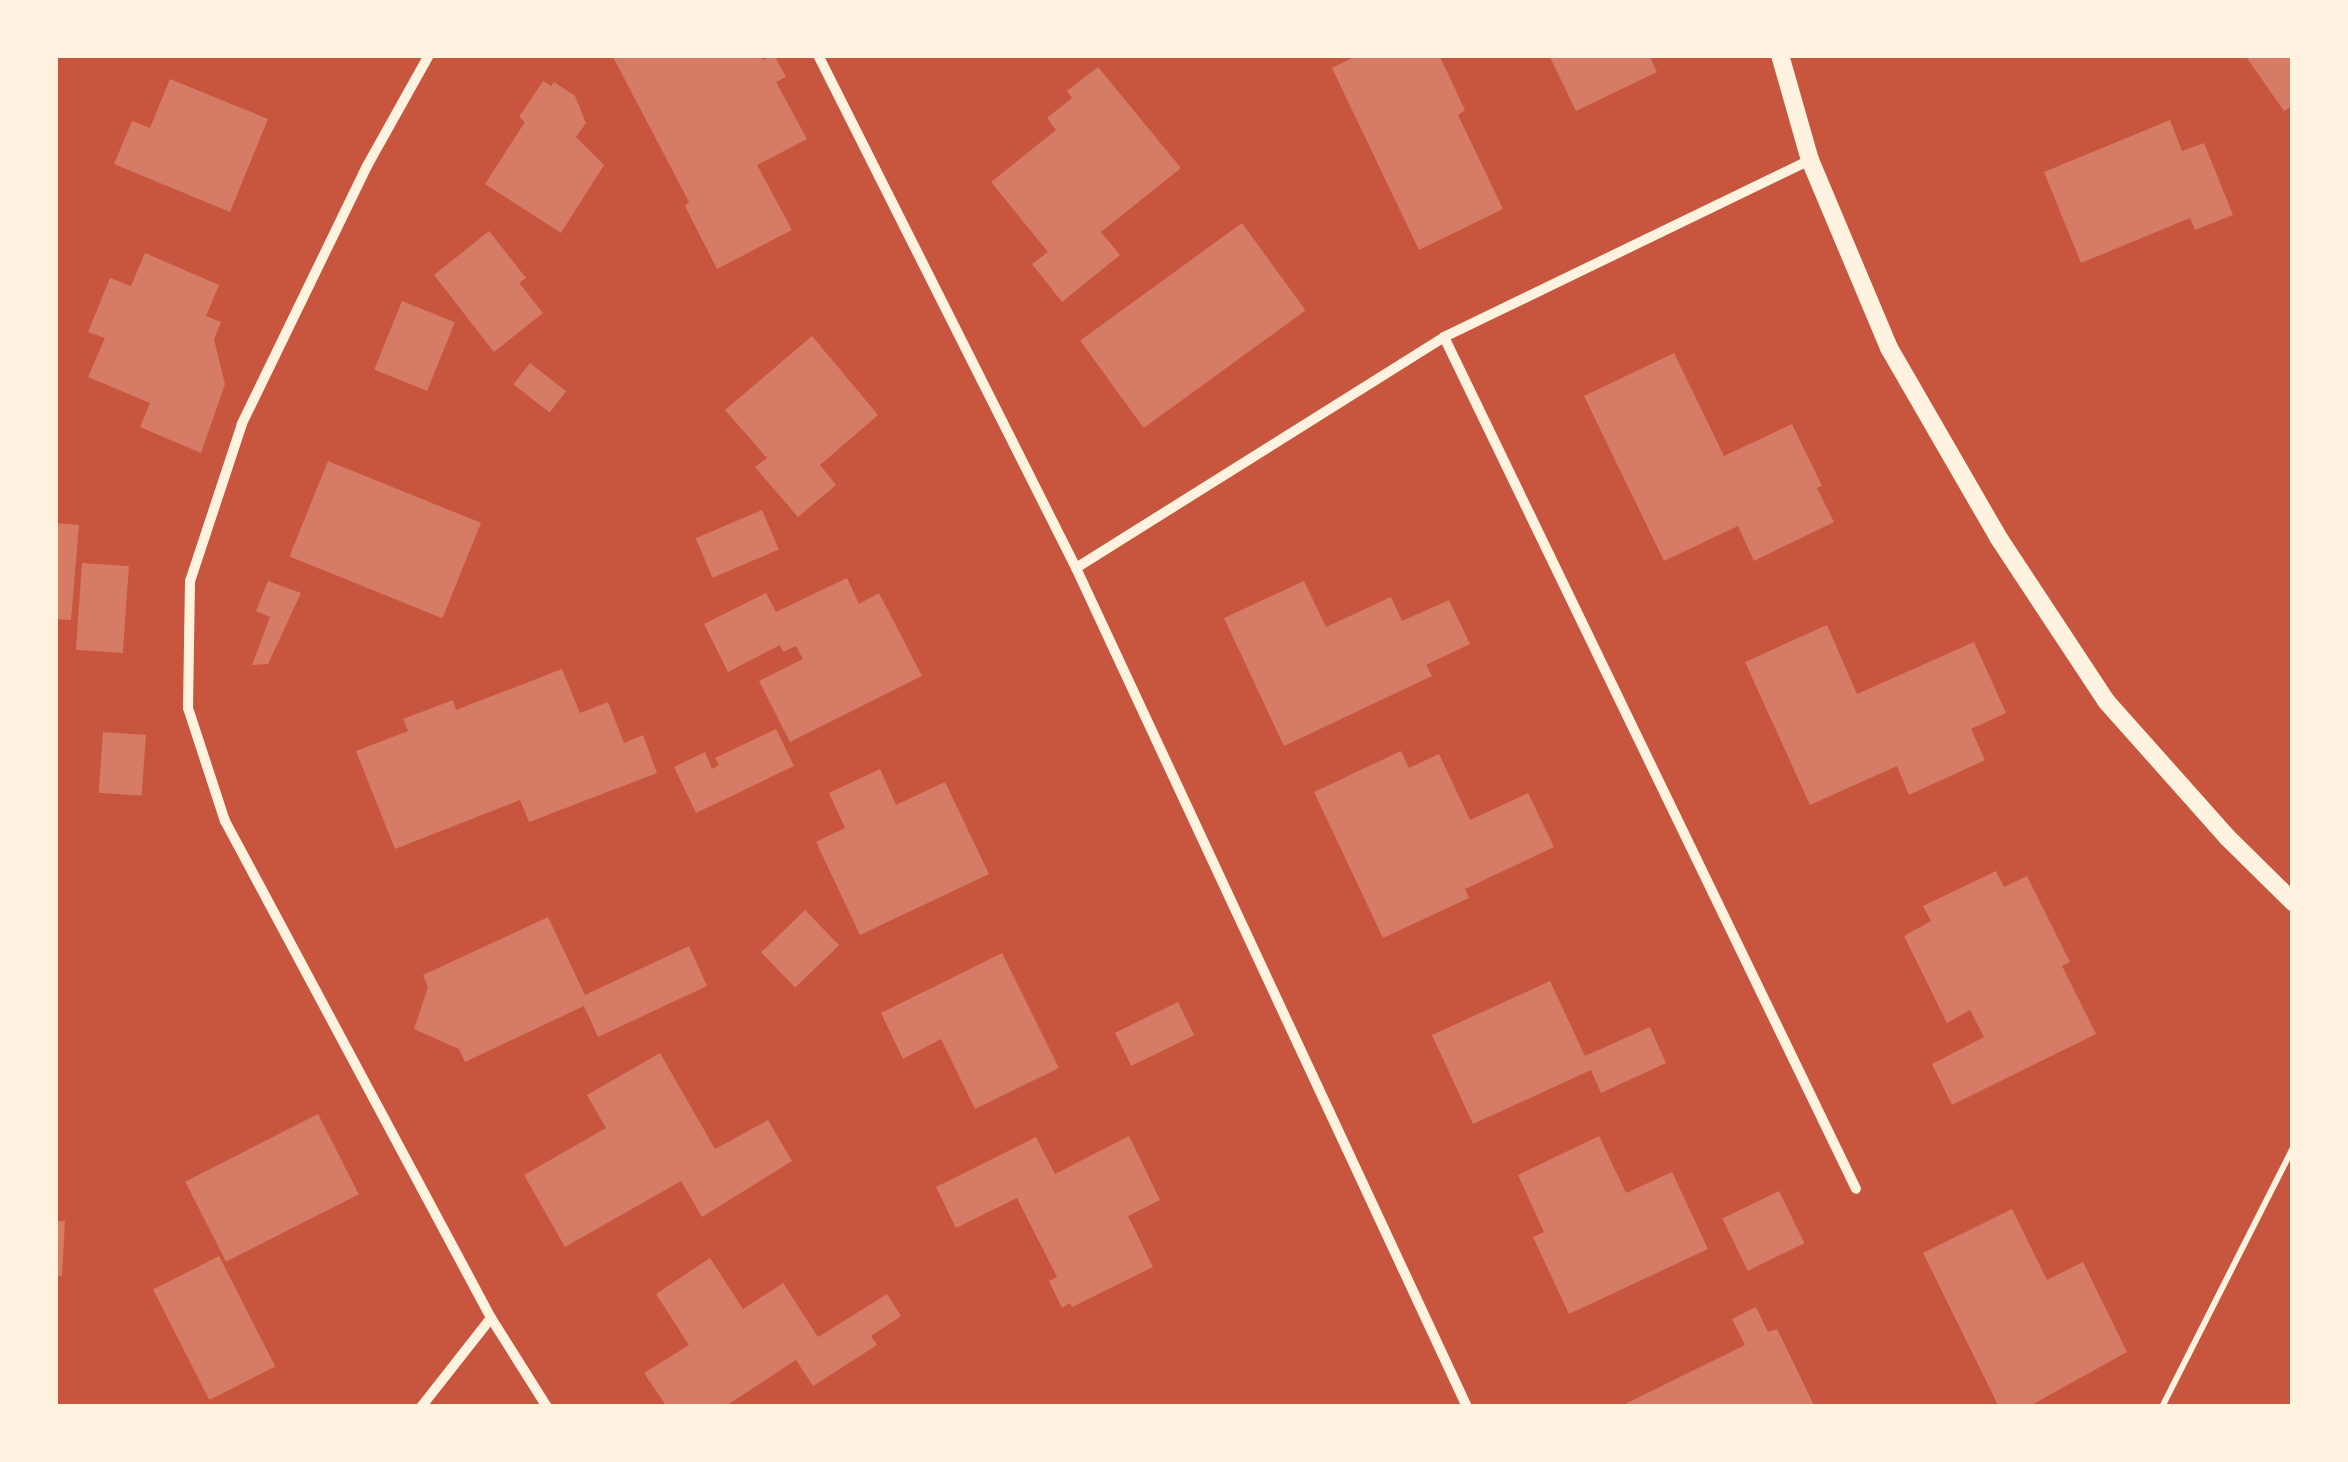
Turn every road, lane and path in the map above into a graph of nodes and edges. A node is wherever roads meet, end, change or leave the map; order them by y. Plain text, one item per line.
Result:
1 (429, 55) edge
2 (818, 55) edge
3 (1780, 55) edge
4 (1810, 160) junction
5 (1444, 337) junction
6 (1076, 568) junction
7 (2293, 902) edge
8 (2293, 1148) edge
9 (1856, 1189) dead end
10 (491, 1318) junction
11 (421, 1407) edge
12 (546, 1407) edge
13 (1467, 1407) edge
14 (2162, 1407) edge

1 - 10 street
2 - 6 street
3 - 4 street
4 - 5 street
4 - 7 street
5 - 6 street
5 - 9 street
6 - 13 street
8 - 14 path
10 - 11 street
10 - 12 street

